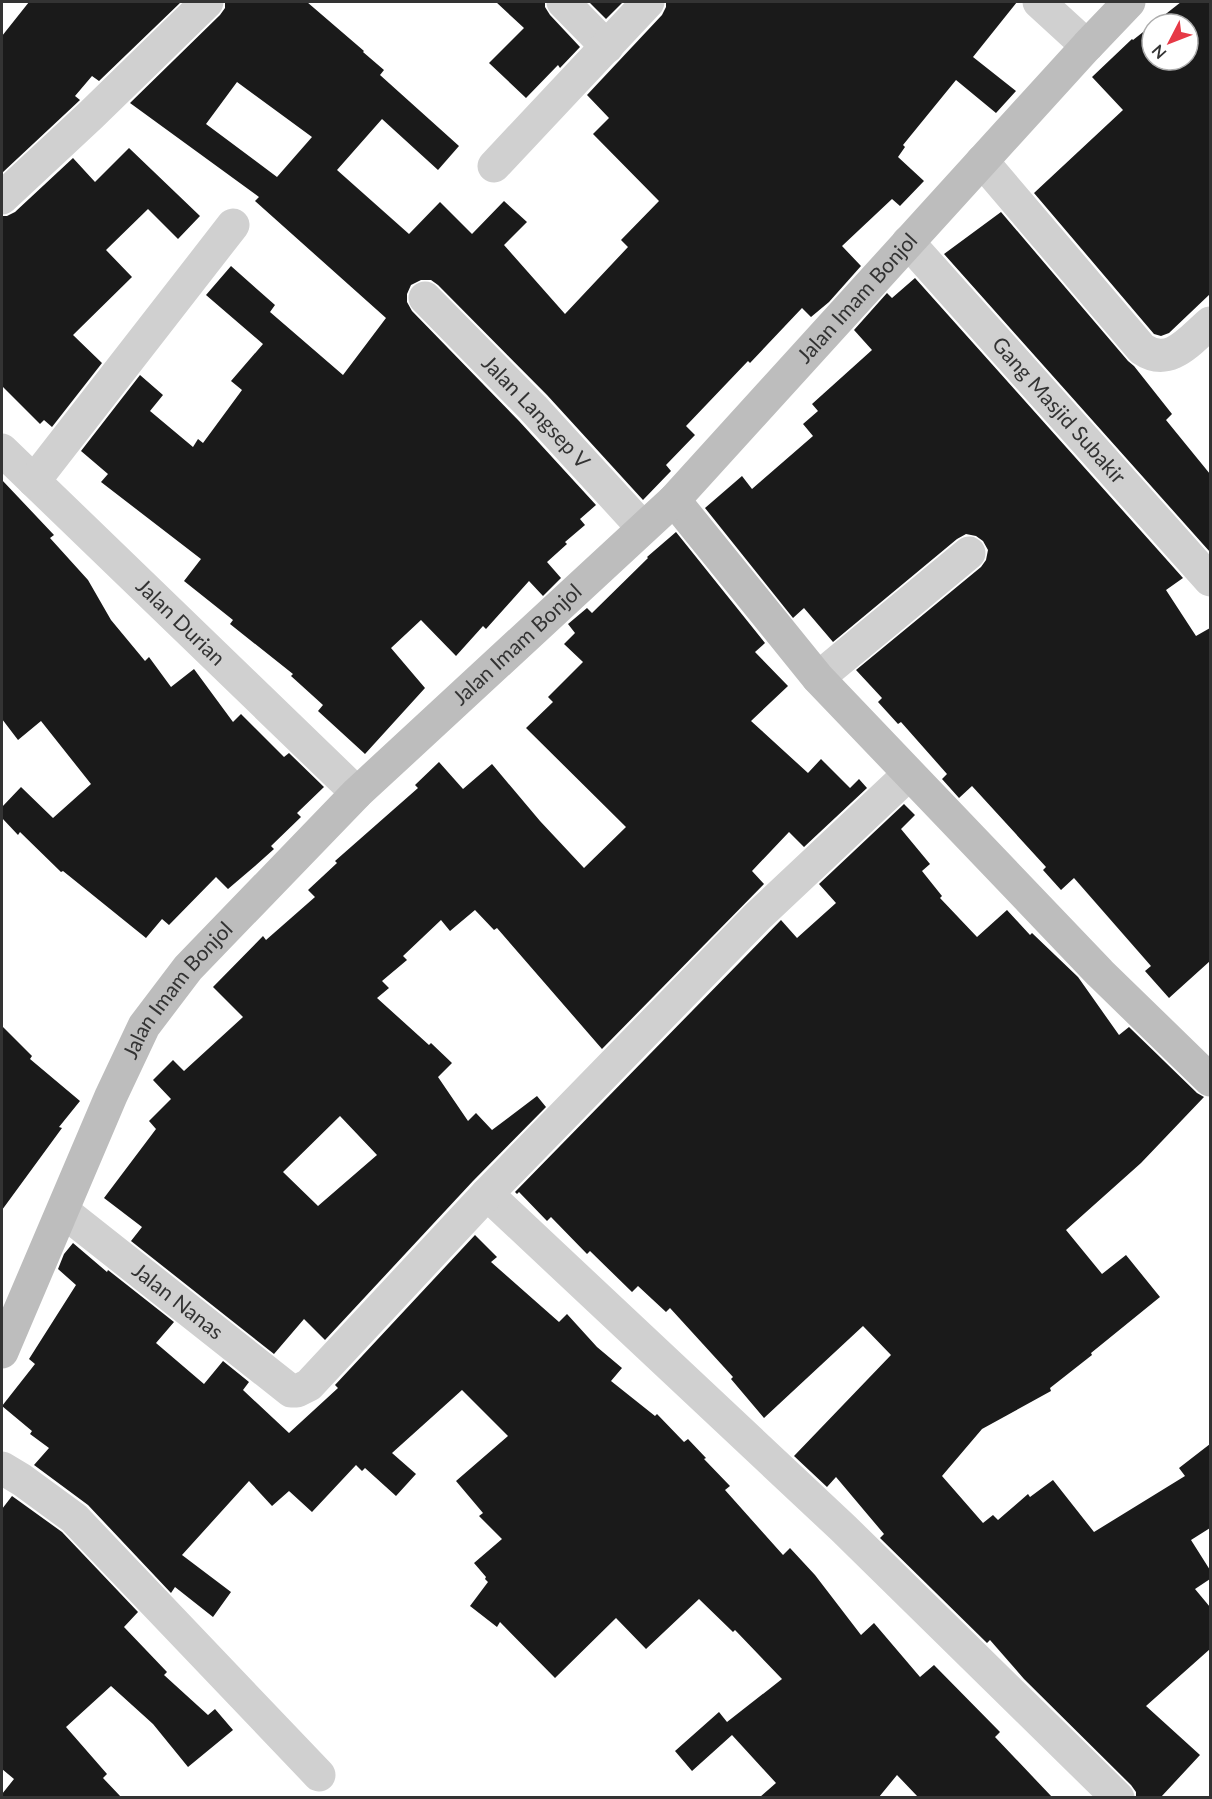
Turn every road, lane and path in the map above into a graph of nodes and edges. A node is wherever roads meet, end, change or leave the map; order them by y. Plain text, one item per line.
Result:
1 (207, 2) edge
2 (563, 2) edge
3 (648, 2) edge
4 (1039, 2) edge
5 (1129, 2) edge
6 (1087, 46) junction
7 (607, 47) junction
8 (982, 161) junction
9 (494, 166) dead end
10 (2, 198) edge
11 (233, 225) dead end
12 (908, 242) junction
13 (425, 298) dead end
14 (1210, 323) edge
15 (2, 450) edge
16 (34, 481) junction
17 (674, 500) junction
18 (643, 528) junction
19 (969, 553) dead end
20 (1210, 580) edge
21 (818, 678) junction
22 (909, 774) junction
23 (357, 793) junction
24 (1210, 1080) edge
25 (487, 1194) junction
26 (63, 1211) junction
27 (2, 1352) edge
28 (2, 1468) edge
29 (319, 1775) dead end
30 (1118, 1797) edge

1 - 10 street
2 - 7 street
3 - 7 street
4 - 6 street
5 - 6 street, Jalan Imam Bonjol
6 - 8 street, Jalan Imam Bonjol
7 - 9 street
8 - 12 street, Jalan Imam Bonjol
8 - 14 street
11 - 16 street
12 - 17 street, Jalan Imam Bonjol
12 - 20 street, Gang Masjid Subakir
13 - 18 street, Jalan Langsep V
15 - 16 street, Jalan Durian
16 - 23 street, Jalan Durian
17 - 18 street, Jalan Imam Bonjol
17 - 21 street
18 - 23 street, Jalan Imam Bonjol
19 - 21 street
21 - 22 street
22 - 24 street
22 - 25 street
23 - 26 street, Jalan Imam Bonjol
25 - 26 street, Jalan Nanas
25 - 30 street
26 - 27 street, Jalan Imam Bonjol
28 - 29 street

